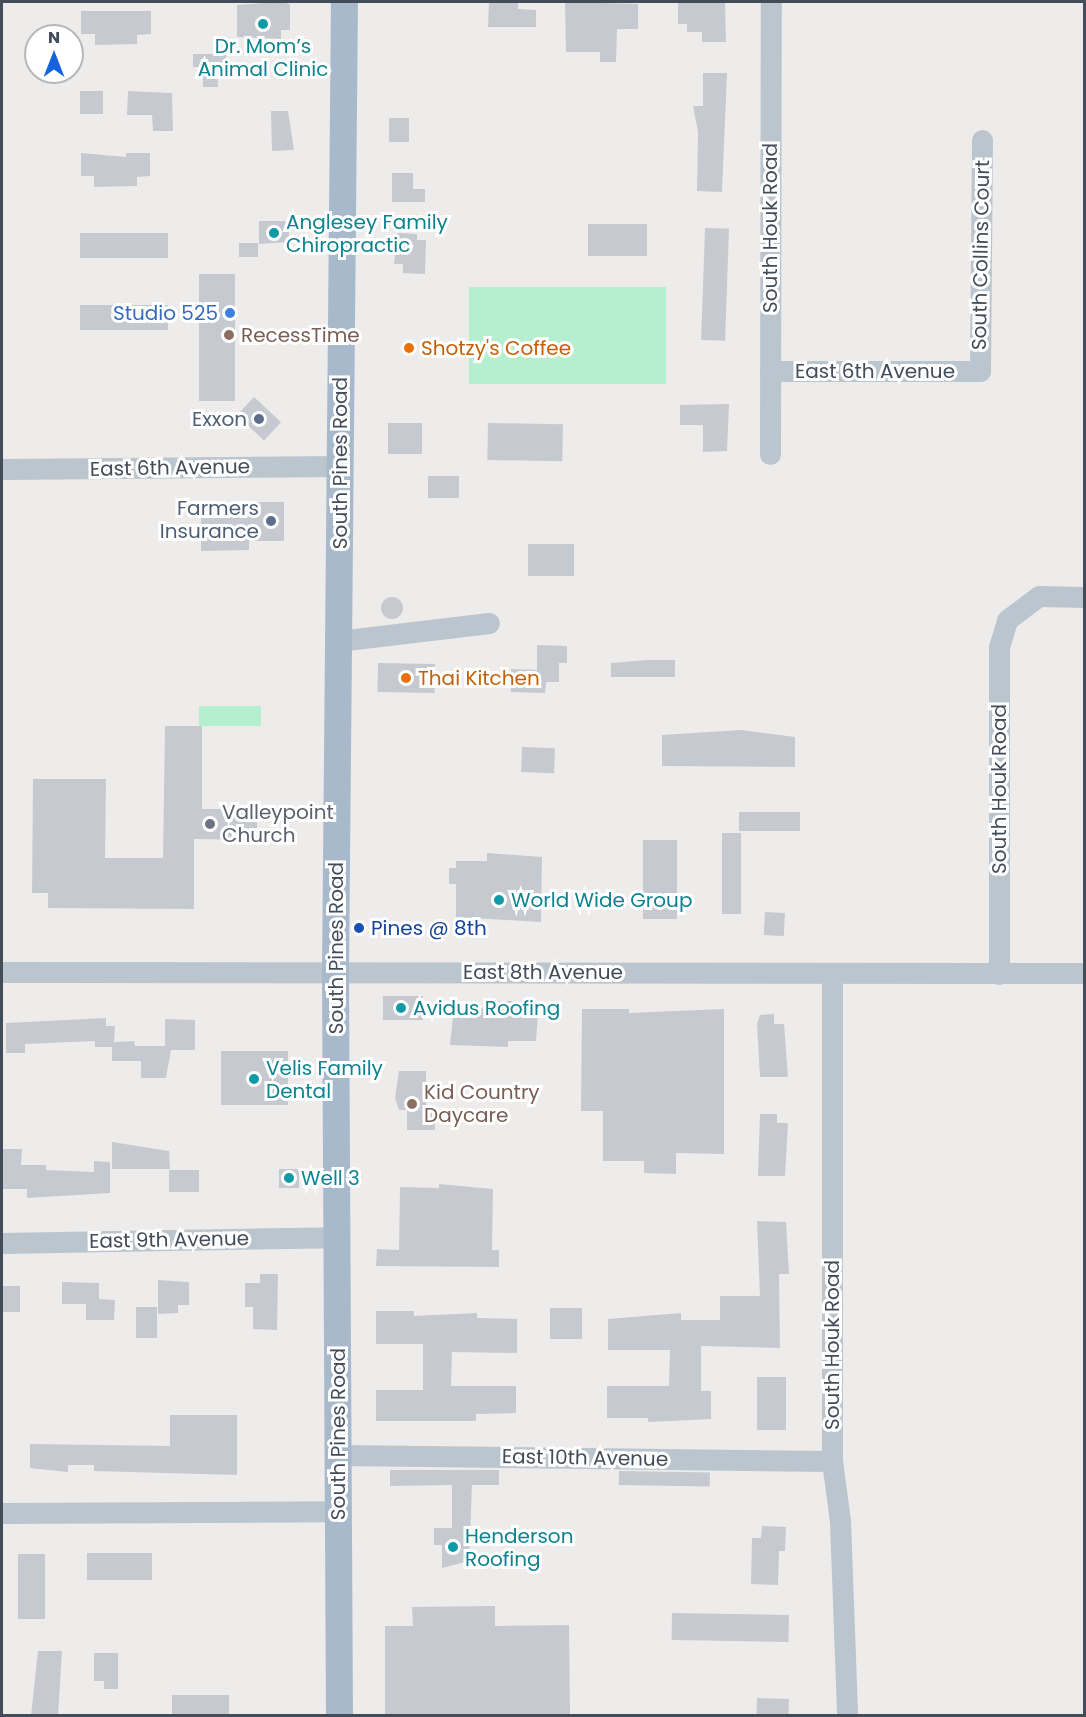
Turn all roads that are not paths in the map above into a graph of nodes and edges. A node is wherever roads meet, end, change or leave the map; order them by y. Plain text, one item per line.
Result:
1 (344, 2) edge
2 (771, 2) edge
3 (982, 140) dead end
4 (770, 370) junction
5 (980, 370) joint
6 (770, 454) dead end
7 (339, 466) junction
8 (2, 470) edge
9 (1084, 597) edge
10 (489, 623) dead end
11 (338, 641) junction
12 (335, 971) junction
13 (2, 972) edge
14 (832, 973) junction
15 (1084, 973) edge
16 (999, 974) junction
17 (337, 1237) junction
18 (2, 1243) edge
19 (338, 1455) junction
20 (832, 1461) junction
21 (338, 1511) junction
22 (2, 1513) edge
23 (339, 1716) edge
24 (847, 1716) edge

1 - 7 main road, South Pines Road
2 - 4 street, South Houk Road
3 - 5 street, South Collins Court
4 - 5 street, East 6th Avenue
4 - 6 street, South Houk Road
7 - 8 street, East 6th Avenue
7 - 11 main road, South Pines Road
9 - 16 street, South Houk Road
10 - 11 street
11 - 12 main road, South Pines Road
12 - 13 street, East 8th Avenue
12 - 14 street, East 8th Avenue
12 - 17 main road, South Pines Road
14 - 16 street, East 8th Avenue
14 - 20 street, South Houk Road
15 - 16 street, East 8th Avenue
17 - 18 street, East 9th Avenue
17 - 19 main road, South Pines Road
19 - 20 street, East 10th Avenue
19 - 21 main road, South Pines Road
20 - 24 street, South Houk Road
21 - 22 street
21 - 23 main road, South Pines Road

